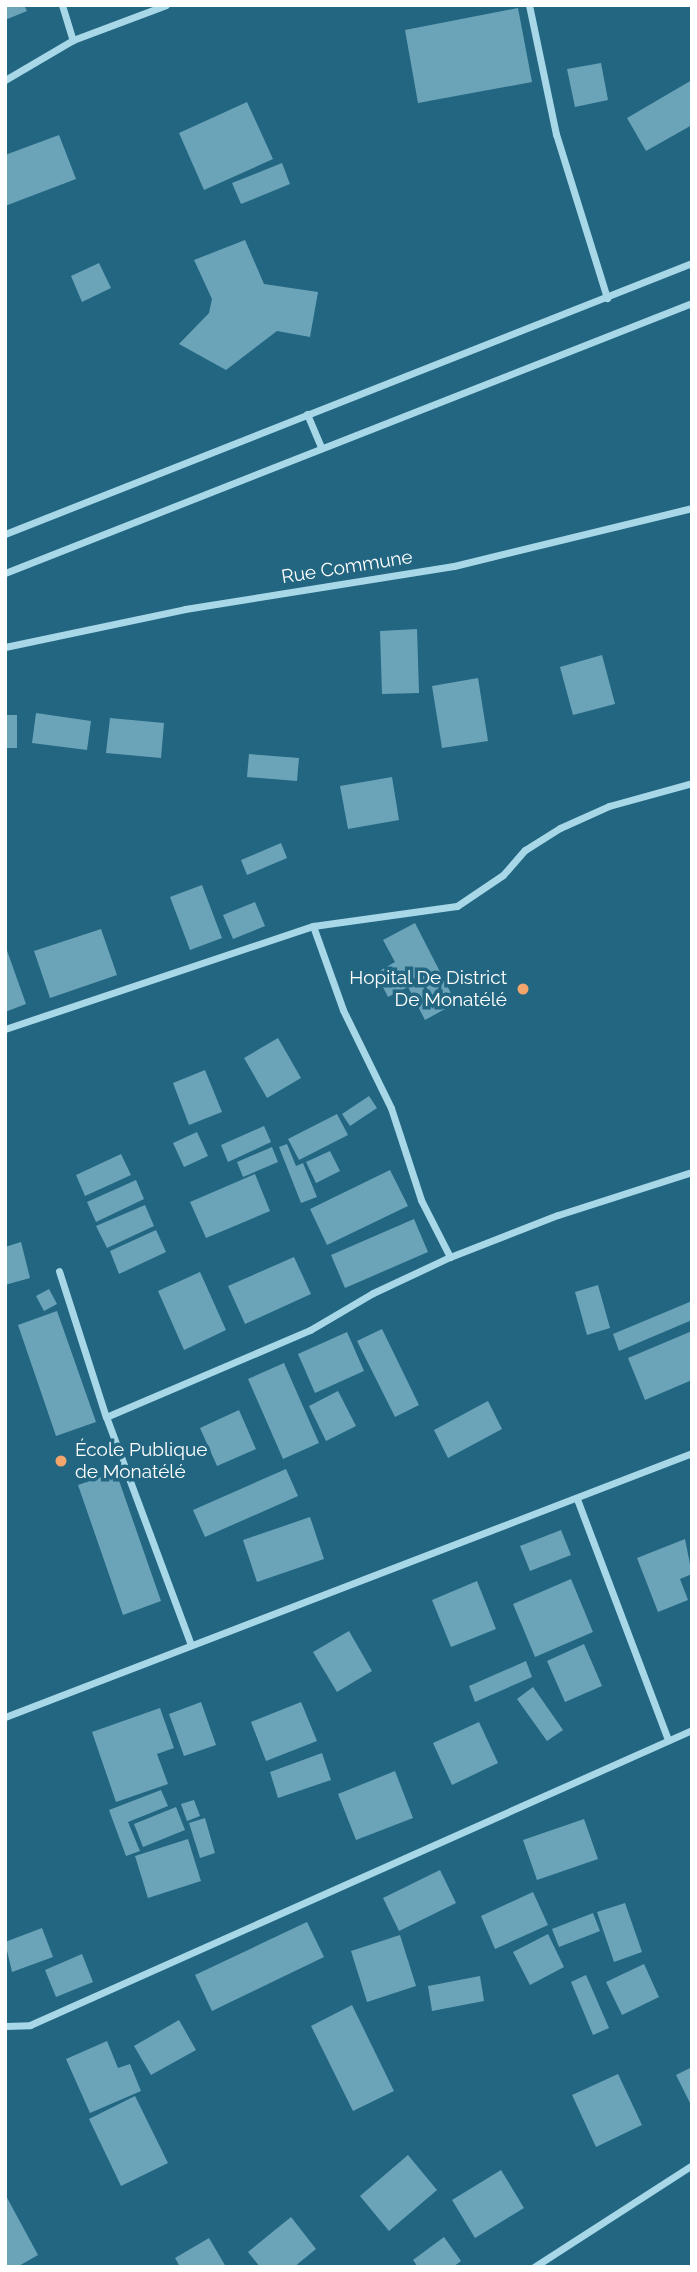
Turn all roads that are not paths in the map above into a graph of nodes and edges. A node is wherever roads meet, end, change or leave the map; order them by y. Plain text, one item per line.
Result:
1 (62, 5) edge
2 (166, 5) edge
3 (529, 5) edge
4 (73, 40) junction
5 (5, 80) edge
6 (692, 263) edge
7 (607, 298) junction
8 (692, 303) edge
9 (307, 414) junction
10 (321, 447) junction
11 (692, 508) edge
12 (5, 534) edge
13 (5, 573) edge
14 (5, 647) edge
15 (692, 783) edge
16 (313, 926) junction
17 (5, 1028) edge
18 (692, 1172) edge
19 (450, 1257) junction
20 (60, 1271) dead end
21 (106, 1417) junction
22 (692, 1453) edge
23 (577, 1499) junction
24 (191, 1645) junction
25 (5, 1717) edge
26 (692, 1730) edge
27 (668, 1740) junction
28 (5, 2026) edge
29 (692, 2165) edge
30 (534, 2267) edge

1 - 4 street
2 - 4 street
3 - 7 street
4 - 5 street
6 - 7 street
7 - 9 street
8 - 10 street
9 - 10 street
9 - 12 street
10 - 13 street
11 - 14 street, Rue Commune
15 - 16 street
16 - 17 street
16 - 19 street
18 - 19 street
19 - 21 street
20 - 21 street
21 - 24 street
22 - 23 street
23 - 24 street
23 - 27 street
24 - 25 street
26 - 27 street
27 - 28 street
29 - 30 street

